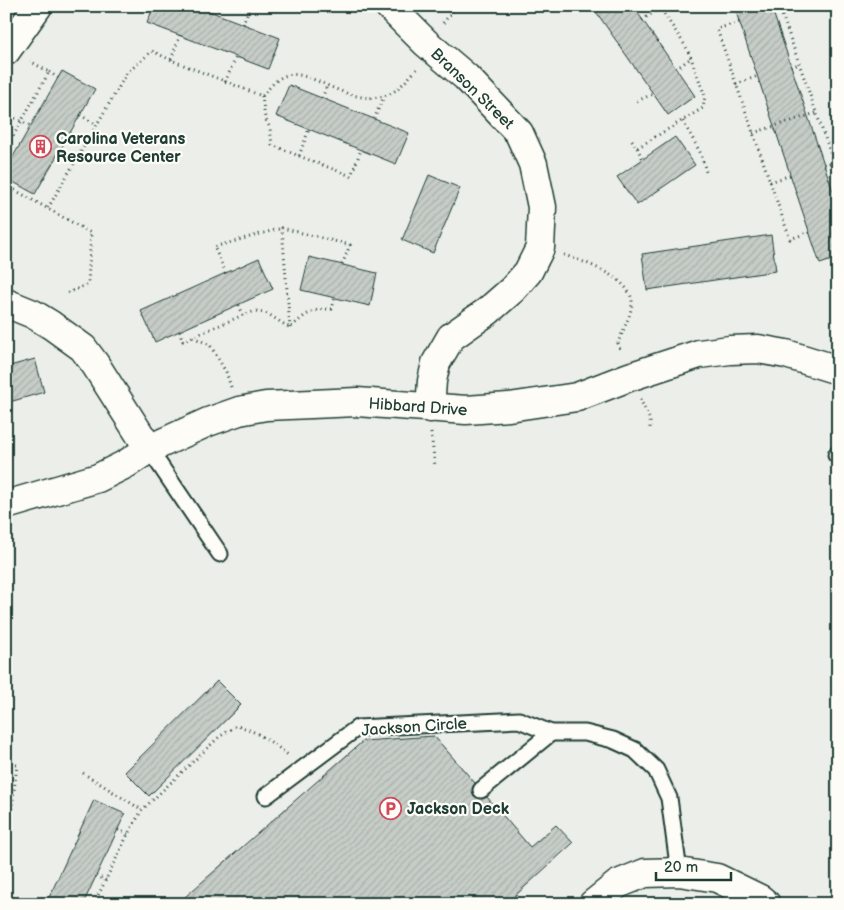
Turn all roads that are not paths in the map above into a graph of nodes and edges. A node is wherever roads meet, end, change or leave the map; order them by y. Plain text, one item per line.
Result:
1 (38, 6) edge
2 (389, 6) edge
3 (7, 49) edge
4 (6, 303) edge
5 (838, 370) edge
6 (430, 408) junction
7 (149, 449) junction
8 (6, 504) edge
9 (220, 554) dead end
10 (551, 733) junction
11 (481, 790) dead end
12 (266, 796) dead end
13 (679, 872) junction
14 (594, 904) edge
15 (766, 904) edge

1 - 3 street
2 - 6 street, Branson Street
4 - 7 street
5 - 6 street, Hibbard Drive
6 - 7 street, Hibbard Drive
7 - 8 street, Hibbard Drive
7 - 9 lane
10 - 11 lane
10 - 12 lane, Jackson Circle
10 - 13 lane, Jackson Circle
13 - 14 street
13 - 15 street

